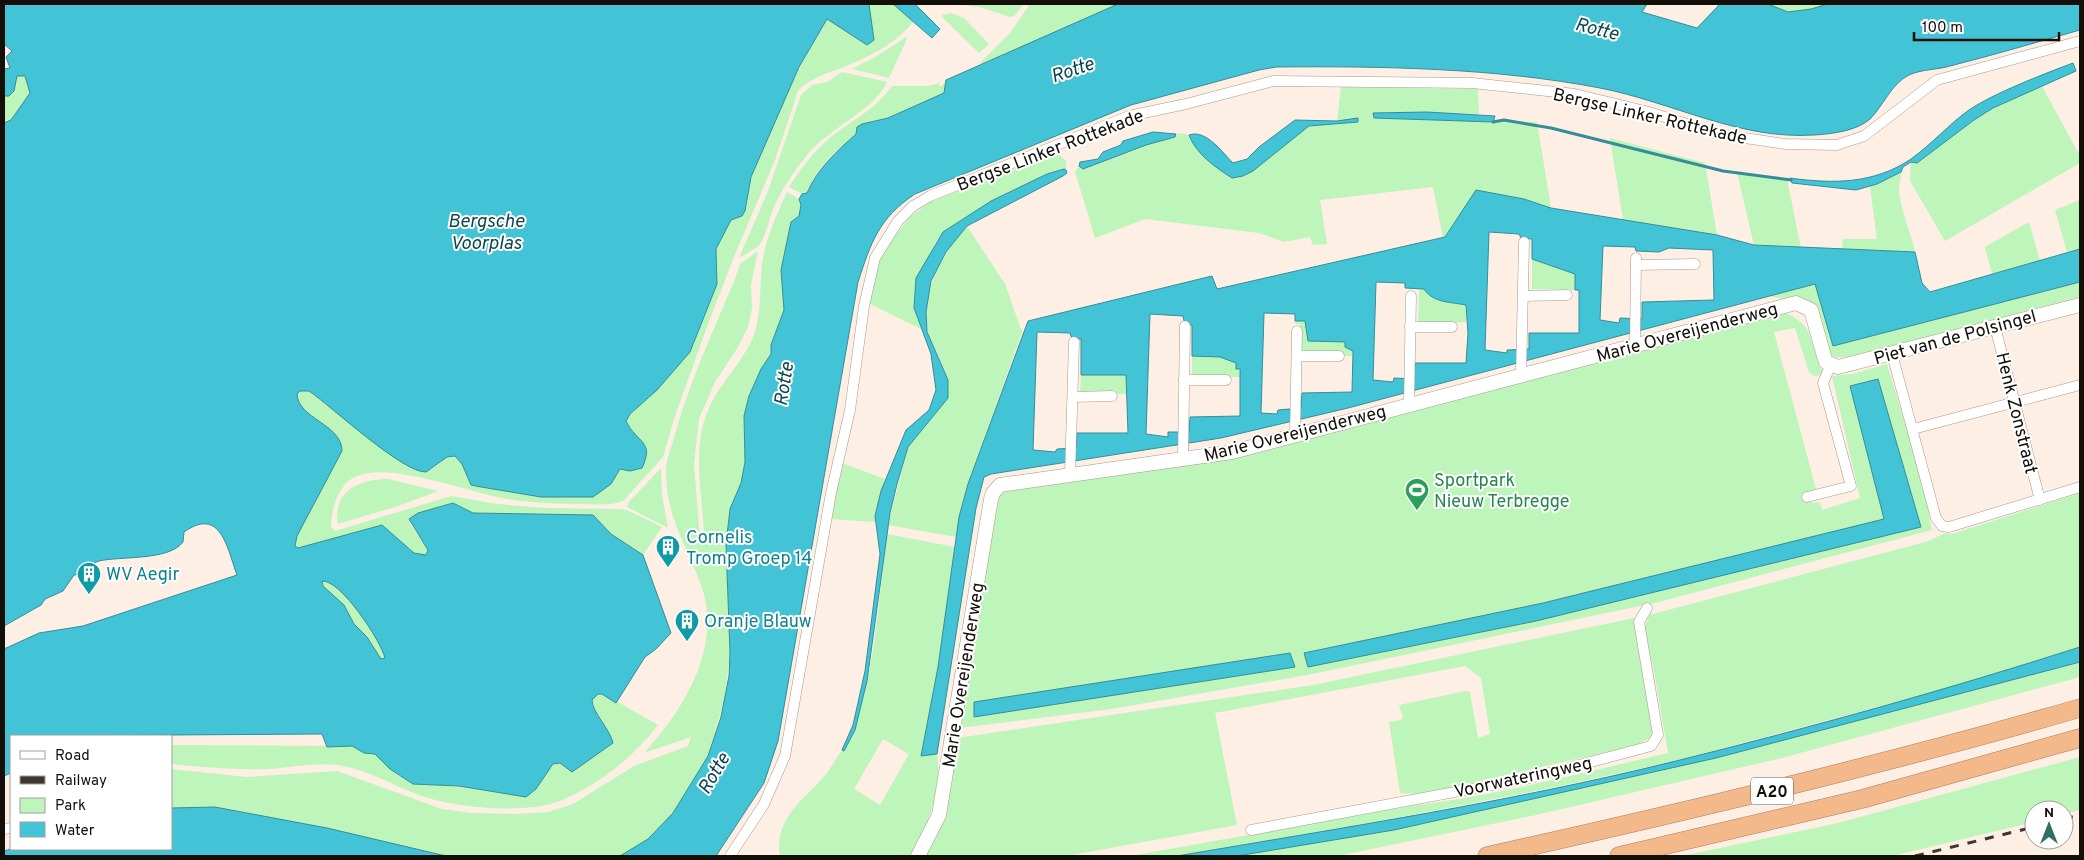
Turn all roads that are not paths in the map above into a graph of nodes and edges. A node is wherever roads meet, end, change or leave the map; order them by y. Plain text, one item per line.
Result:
1 (2080, 41) edge
2 (1524, 242) dead end
3 (1695, 264) dead end
4 (1567, 295) dead end
5 (1411, 296) dead end
6 (1523, 296) junction
7 (2080, 304) edge
8 (1185, 326) dead end
9 (1410, 327) junction
10 (1452, 327) dead end
11 (1995, 327) junction
12 (1298, 331) dead end
13 (1635, 341) junction
14 (1074, 342) dead end
15 (1892, 354) junction
16 (1297, 356) junction
17 (1339, 356) dead end
18 (1831, 364) junction
19 (1522, 370) junction
20 (1184, 380) junction
21 (1226, 380) dead end
22 (2080, 385) edge
23 (1112, 396) dead end
24 (1073, 397) junction
25 (1409, 400) junction
26 (2014, 402) junction
27 (1295, 428) junction
28 (1913, 429) junction
29 (1183, 454) junction
30 (1071, 470) junction
31 (2080, 487) edge
32 (1807, 497) dead end
33 (2040, 500) junction
34 (1646, 608) dead end
35 (2080, 708) edge
36 (2080, 738) edge
37 (1251, 830) dead end
38 (730, 856) edge
39 (918, 856) edge
40 (1487, 856) edge
41 (1619, 856) edge

1 - 38 street, Bergse Linker Rottekade
2 - 6 street
3 - 13 street
4 - 6 street
5 - 9 street
6 - 19 street
7 - 11 street, Piet van de Polsingel
8 - 20 street
9 - 10 street
9 - 25 street
11 - 15 street, Piet van de Polsingel
11 - 26 street, Henk Zonstraat
12 - 16 street
13 - 18 street, Marie Overeijenderweg
13 - 19 street, Marie Overeijenderweg
14 - 24 street
15 - 18 street, Piet van de Polsingel
15 - 28 street
16 - 17 street
16 - 27 street
18 - 32 street
19 - 25 street, Marie Overeijenderweg
20 - 21 street
20 - 29 street
22 - 26 street
23 - 24 street
24 - 30 street
25 - 27 street, Marie Overeijenderweg
26 - 28 street
26 - 33 street, Henk Zonstraat
27 - 29 street, Marie Overeijenderweg
28 - 33 street
29 - 30 street, Marie Overeijenderweg
30 - 39 street, Marie Overeijenderweg
31 - 33 street
34 - 37 street, Voorwateringweg
35 - 40 highway, A20
36 - 41 highway, A20

